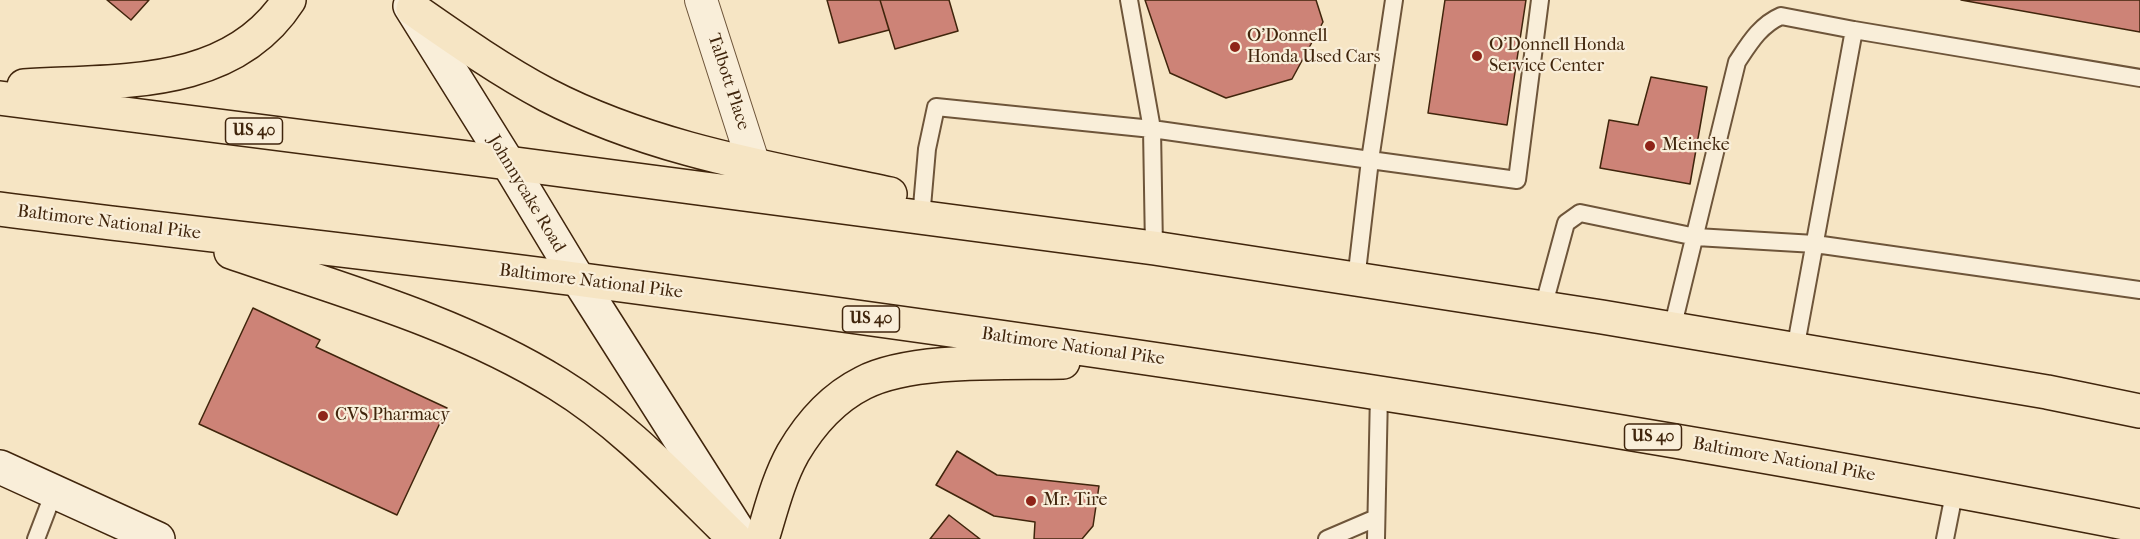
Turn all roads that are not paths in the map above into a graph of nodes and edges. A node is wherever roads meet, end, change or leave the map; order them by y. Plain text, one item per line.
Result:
1 (289, 0) edge
2 (701, 0) edge
3 (1129, 0) edge
4 (1394, 0) edge
5 (1540, 0) edge
6 (409, 5) edge
7 (1854, 30) junction
8 (2140, 78) edge
9 (0, 88) edge
10 (0, 98) edge
11 (1152, 129) junction
12 (1370, 160) junction
13 (508, 163) junction
14 (754, 165) junction
15 (0, 209) edge
16 (922, 209) junction
17 (172, 231) junction
18 (1696, 237) junction
19 (1815, 244) junction
20 (1154, 248) junction
21 (578, 279) junction
22 (1356, 280) junction
23 (2140, 290) edge
24 (1543, 308) junction
25 (1672, 329) junction
26 (1795, 350) junction
27 (1165, 360) junction
28 (2047, 392) junction
29 (1379, 393) junction
30 (2140, 401) edge
31 (2140, 411) edge
32 (0, 467) edge
33 (1954, 489) junction
34 (54, 492) junction
35 (2024, 503) junction
36 (1376, 518) junction
37 (2140, 526) edge
38 (36, 539) edge
39 (158, 539) edge
40 (735, 539) edge
41 (743, 539) edge
42 (762, 539) edge
43 (1327, 539) edge
44 (1376, 539) edge
45 (1945, 539) edge
46 (2128, 539) edge

1 - 9 main road
2 - 14 street, Talbott Place
3 - 11 lane
4 - 12 lane
5 - 12 lane
6 - 13 main road, Johnnycake Road
6 - 14 main road
7 - 8 lane
7 - 18 lane
7 - 19 lane
10 - 13 main road, US 40
11 - 12 lane
11 - 16 lane
11 - 20 lane
12 - 22 lane
13 - 16 main road, US 40
13 - 21 main road, Johnnycake Road
14 - 16 main road
15 - 17 main road, Baltimore National Pike / US 40
16 - 20 main road
17 - 21 main road, Baltimore National Pike / US 40
17 - 40 main road
18 - 19 lane
18 - 24 lane
18 - 25 lane
19 - 23 lane
19 - 26 lane
20 - 22 main road
21 - 27 main road, Baltimore National Pike / US 40
21 - 41 main road, Johnnycake Road
22 - 24 main road
24 - 25 main road
25 - 26 main road
26 - 28 main road
27 - 29 main road, Baltimore National Pike / US 40
27 - 42 main road
28 - 30 main road
28 - 31 main road
29 - 33 main road, Baltimore National Pike / US 40
29 - 36 lane
32 - 34 main road
33 - 35 main road, Baltimore National Pike / US 40
33 - 45 lane
34 - 38 lane
34 - 39 main road
35 - 37 main road, Baltimore National Pike / US 40
35 - 46 main road
36 - 43 lane
36 - 44 lane

